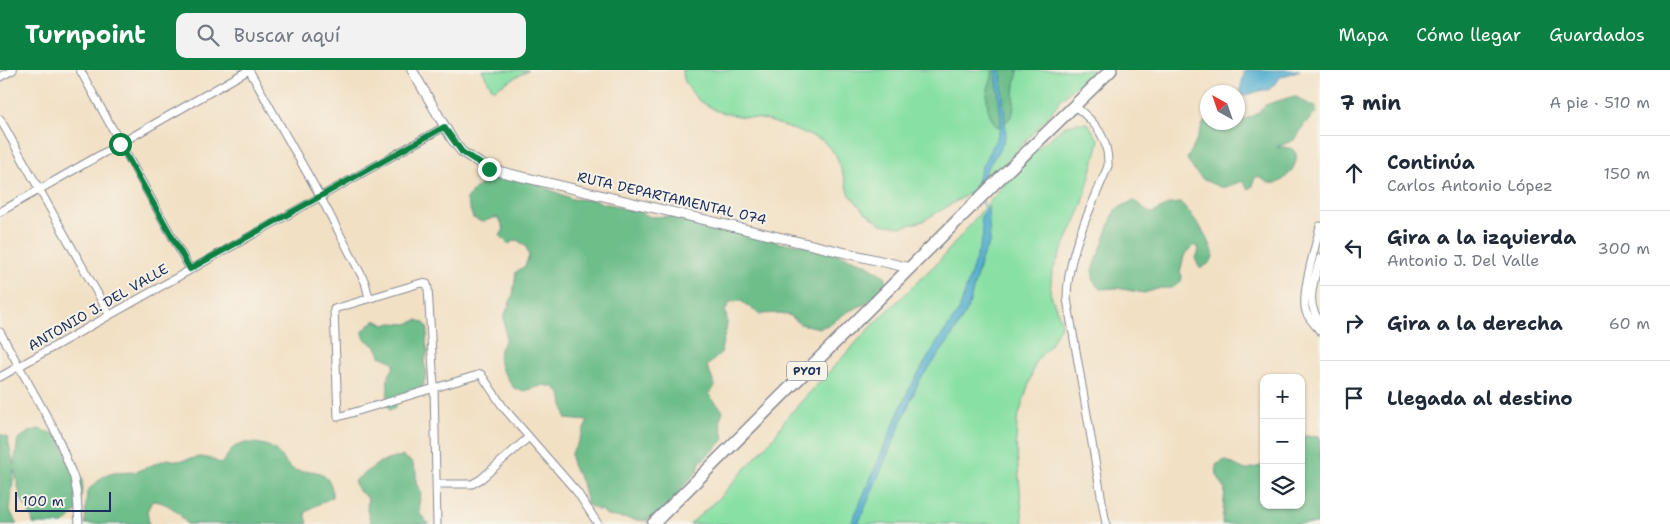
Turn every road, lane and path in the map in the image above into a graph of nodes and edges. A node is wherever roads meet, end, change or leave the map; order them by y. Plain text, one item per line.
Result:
1 (13, 70) edge
2 (80, 70) edge
3 (249, 70) edge
4 (412, 70) edge
5 (1111, 70) edge
6 (0, 77) edge
7 (1075, 106) junction
8 (0, 119) edge
9 (444, 127) junction
10 (120, 144) junction
11 (39, 190) junction
12 (320, 196) junction
13 (0, 212) edge
14 (1320, 226) edge
15 (1320, 258) edge
16 (910, 268) junction
17 (190, 269) junction
18 (369, 298) junction
19 (109, 314) junction
20 (1320, 322) edge
21 (1320, 331) edge
22 (0, 332) edge
23 (19, 366) junction
24 (0, 377) edge
25 (434, 387) junction
26 (529, 437) junction
27 (436, 484) junction
28 (78, 524) edge
29 (437, 524) edge
30 (598, 524) edge
31 (653, 524) edge
32 (1106, 524) edge

1 - 6 street
2 - 10 street
3 - 10 street
3 - 12 street
4 - 9 street, RUTA DEPARTAMENTAL 074
5 - 7 highway, PY01
7 - 16 highway, PY01
7 - 32 street
8 - 11 street
9 - 12 street, ANTONIO J. DEL VALLE
9 - 16 street, RUTA DEPARTAMENTAL 074
10 - 11 street
10 - 17 street
11 - 13 street
11 - 19 street
12 - 17 street, ANTONIO J. DEL VALLE
12 - 18 street
14 - 21 street
15 - 20 street
16 - 31 highway, PY01
17 - 19 street, ANTONIO J. DEL VALLE
18 - 25 street
18 - 25 street
19 - 23 street, ANTONIO J. DEL VALLE
22 - 23 street
23 - 24 street, ANTONIO J. DEL VALLE
23 - 28 street
25 - 26 street
25 - 27 street
26 - 27 street
26 - 30 street
27 - 29 street

